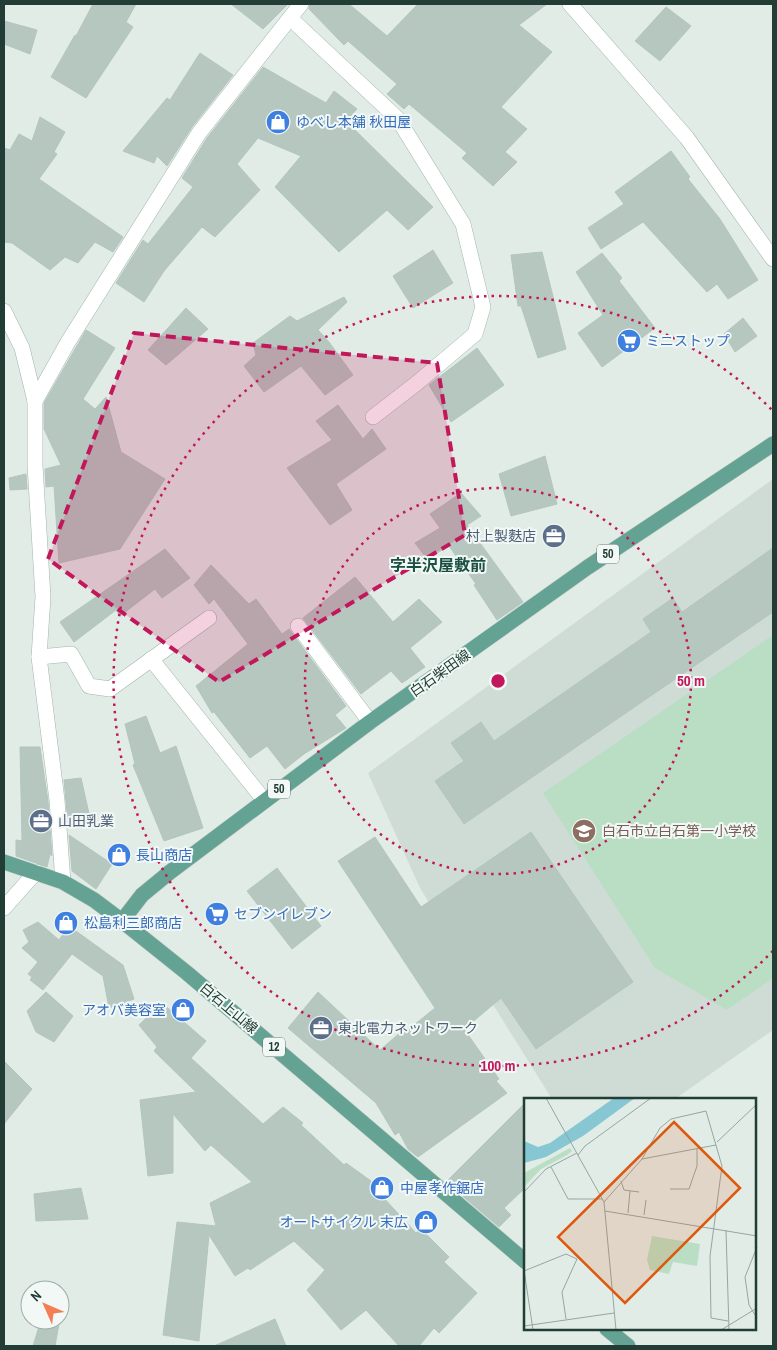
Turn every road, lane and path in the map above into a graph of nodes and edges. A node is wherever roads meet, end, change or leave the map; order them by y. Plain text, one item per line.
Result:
1 (301, 4) edge
2 (570, 4) edge
3 (290, 18) junction
4 (773, 259) edge
5 (4, 311) edge
6 (35, 401) junction
7 (373, 417) dead end
8 (773, 444) edge
9 (209, 618) dead end
10 (298, 626) dead end
11 (39, 657) junction
12 (151, 660) junction
13 (370, 722) junction
14 (264, 800) junction
15 (4, 862) edge
16 (36, 872) junction
17 (63, 882) junction
18 (4, 908) edge
19 (122, 921) junction
20 (524, 1260) edge
21 (608, 1330) edge
22 (628, 1346) edge

1 - 3 street
2 - 4 street
3 - 6 street
3 - 7 street
5 - 6 street
6 - 11 street
8 - 13 main road, 白石柴田線 / 50
9 - 12 street
10 - 13 street
11 - 12 street
11 - 17 street
12 - 14 street
13 - 14 main road, 白石柴田線 / 50
14 - 19 main road, 白石柴田線 / 50
15 - 16 main road, 白石上山線 / 12
16 - 17 main road, 白石上山線 / 12
16 - 18 street
17 - 19 main road, 白石上山線 / 12
19 - 20 main road, 白石上山線 / 12
21 - 22 main road

